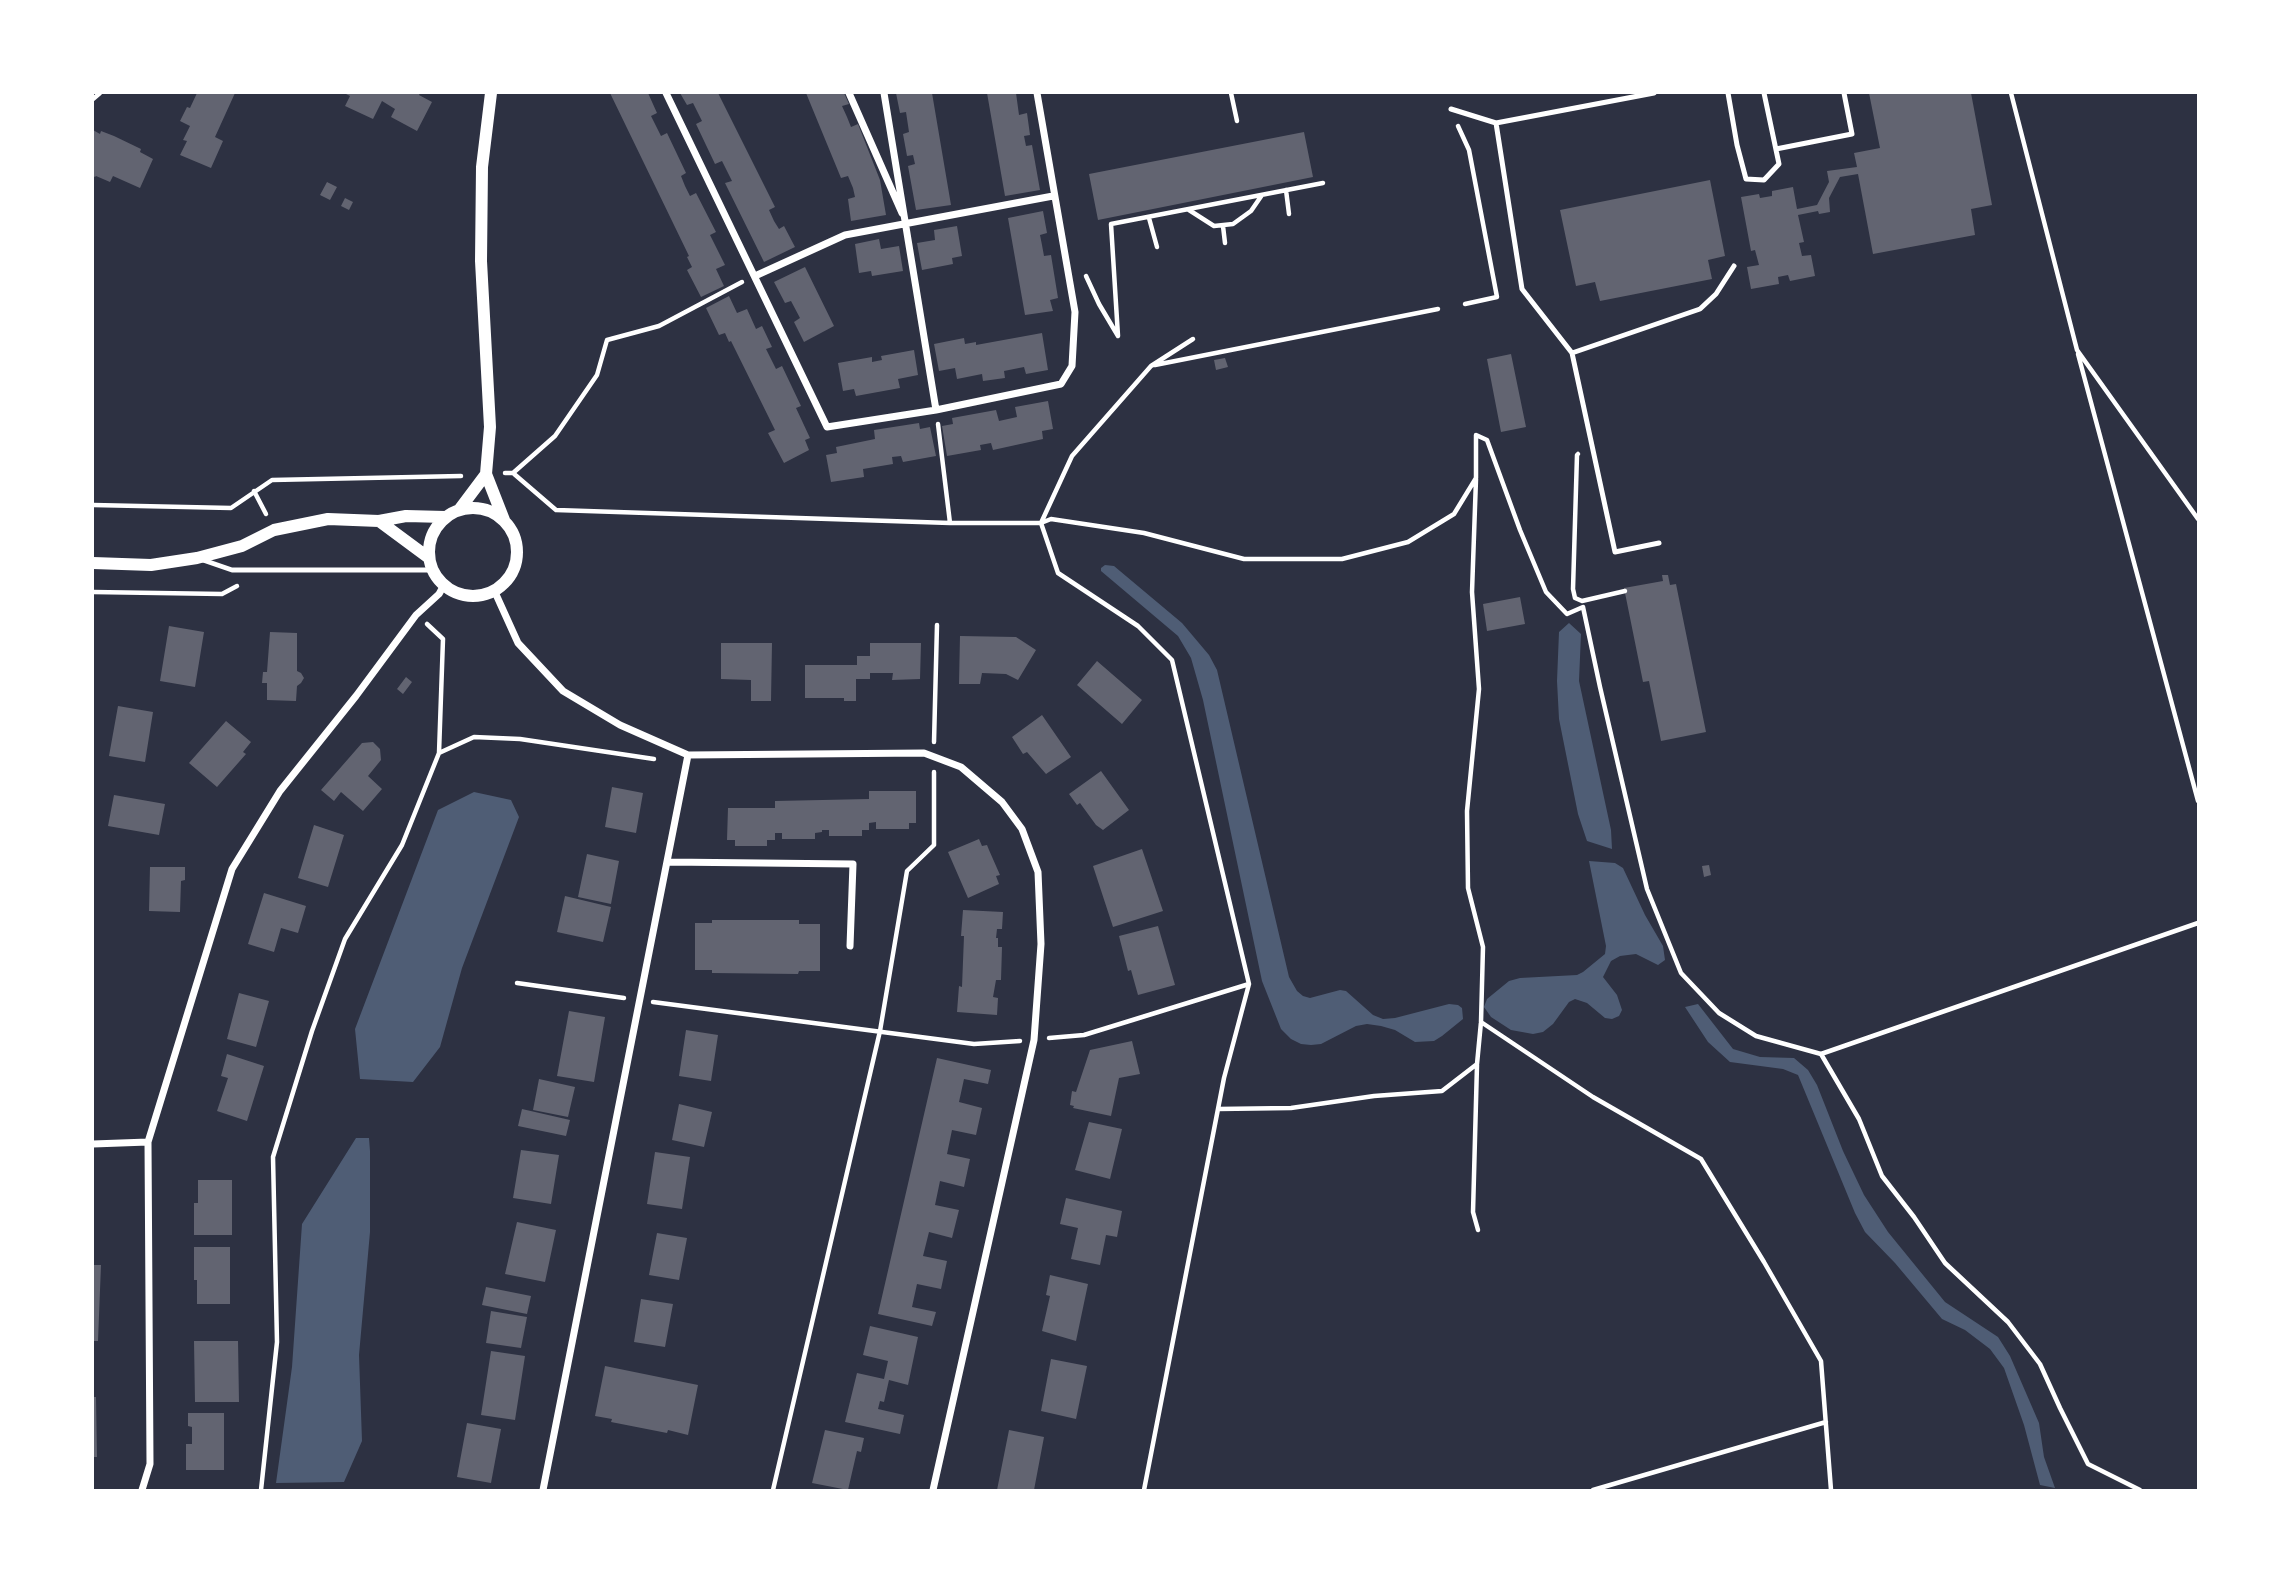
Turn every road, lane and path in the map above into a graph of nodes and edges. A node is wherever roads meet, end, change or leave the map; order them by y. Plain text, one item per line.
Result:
1 (100, 93) edge
2 (491, 93) edge
3 (666, 93) edge
4 (849, 93) edge
5 (884, 93) edge
6 (1037, 93) edge
7 (1231, 93) edge
8 (1654, 93) edge
9 (1728, 93) edge
10 (1764, 93) edge
11 (1844, 93) edge
12 (2011, 93) edge
13 (93, 99) edge
14 (1451, 109) joint
15 (1237, 121) dead end
16 (1496, 123) junction
17 (1776, 149) junction
18 (1323, 183) dead end
19 (1286, 190) junction
20 (1262, 195) junction
21 (1053, 196) junction
22 (1188, 209) junction
23 (1289, 214) dead end
24 (1149, 217) junction
25 (907, 223) junction
26 (1223, 226) junction
27 (1225, 243) dead end
28 (1157, 247) dead end
29 (1084, 266) dead end
30 (1734, 266) dead end
31 (755, 276) junction
32 (1465, 304) dead end
33 (1438, 309) dead end
34 (1193, 339) dead end
35 (2077, 350) junction
36 (1572, 353) junction
37 (1151, 366) junction
38 (936, 410) junction
39 (1592, 448) junction
40 (513, 473) junction
41 (486, 474) junction
42 (1476, 478) junction
43 (254, 491) junction
44 (93, 505) edge
45 (459, 510) junction
46 (445, 517) junction
47 (2198, 519) edge
48 (504, 520) junction
49 (379, 521) junction
50 (950, 523) junction
51 (1041, 523) junction
52 (274, 530) junction
53 (1659, 543) dead end
54 (197, 558) junction
55 (93, 563) edge
56 (431, 564) junction
57 (241, 584) dead end
58 (444, 585) junction
59 (494, 590) junction
60 (1625, 591) dead end
61 (93, 592) edge
62 (416, 615) junction
63 (937, 625) dead end
64 (439, 752) junction
65 (688, 755) junction
66 (934, 758) junction
67 (2198, 801) edge
68 (668, 862) junction
69 (2198, 923) edge
70 (850, 946) dead end
71 (517, 983) dead end
72 (1249, 984) junction
73 (640, 1000) junction
74 (1481, 1022) junction
75 (880, 1031) junction
76 (1034, 1040) junction
77 (1821, 1054) junction
78 (1477, 1064) junction
79 (1218, 1109) junction
80 (148, 1142) junction
81 (93, 1143) edge
82 (1478, 1230) dead end
83 (1826, 1422) junction
84 (142, 1490) edge
85 (261, 1490) edge
86 (544, 1490) edge
87 (773, 1490) edge
88 (933, 1490) edge
89 (1144, 1490) edge
90 (1593, 1490) edge
91 (1831, 1490) edge
92 (2140, 1490) edge

1 - 13 path
2 - 41 street
3 - 31 street
4 - 25 street
5 - 25 street
6 - 21 street
7 - 15 path
8 - 16 lane
9 - 17 lane
10 - 17 lane
11 - 17 lane
12 - 35 path
14 - 16 lane
14 - 32 path
16 - 36 lane
18 - 19 path
19 - 20 path
19 - 23 path
20 - 22 path
20 - 26 path
21 - 25 street
21 - 38 street
22 - 24 path
22 - 26 path
24 - 28 path
24 - 29 path
25 - 31 street
25 - 38 street
26 - 27 path
30 - 36 lane
31 - 38 street
31 - 40 path
33 - 37 path
34 - 37 path
35 - 47 path
35 - 67 path
36 - 39 lane
37 - 51 path
38 - 50 path
39 - 53 lane
39 - 60 path
40 - 41 path
40 - 50 path
41 - 43 path
41 - 45 street
41 - 48 street
42 - 51 path
42 - 74 path
42 - 77 path
43 - 44 path
43 - 52 path
45 - 46 street
45 - 48 street
46 - 49 street
46 - 56 street
48 - 59 street
49 - 52 street
49 - 56 street
50 - 51 path
51 - 72 path
52 - 54 street
54 - 55 street
54 - 56 lane
56 - 58 street
57 - 61 path
58 - 59 street
58 - 62 street
59 - 65 street
62 - 64 path
62 - 80 street
63 - 66 path
64 - 65 path
64 - 85 path
65 - 66 street
65 - 68 street
66 - 75 path
66 - 76 street
68 - 70 street
68 - 73 street
69 - 77 path
71 - 73 path
72 - 76 path
72 - 79 path
73 - 75 path
73 - 86 street
74 - 78 path
74 - 83 path
75 - 76 path
75 - 87 path
76 - 88 street
77 - 92 path
78 - 79 path
78 - 82 path
79 - 89 path
80 - 81 street
80 - 84 street
83 - 90 path
83 - 91 path

